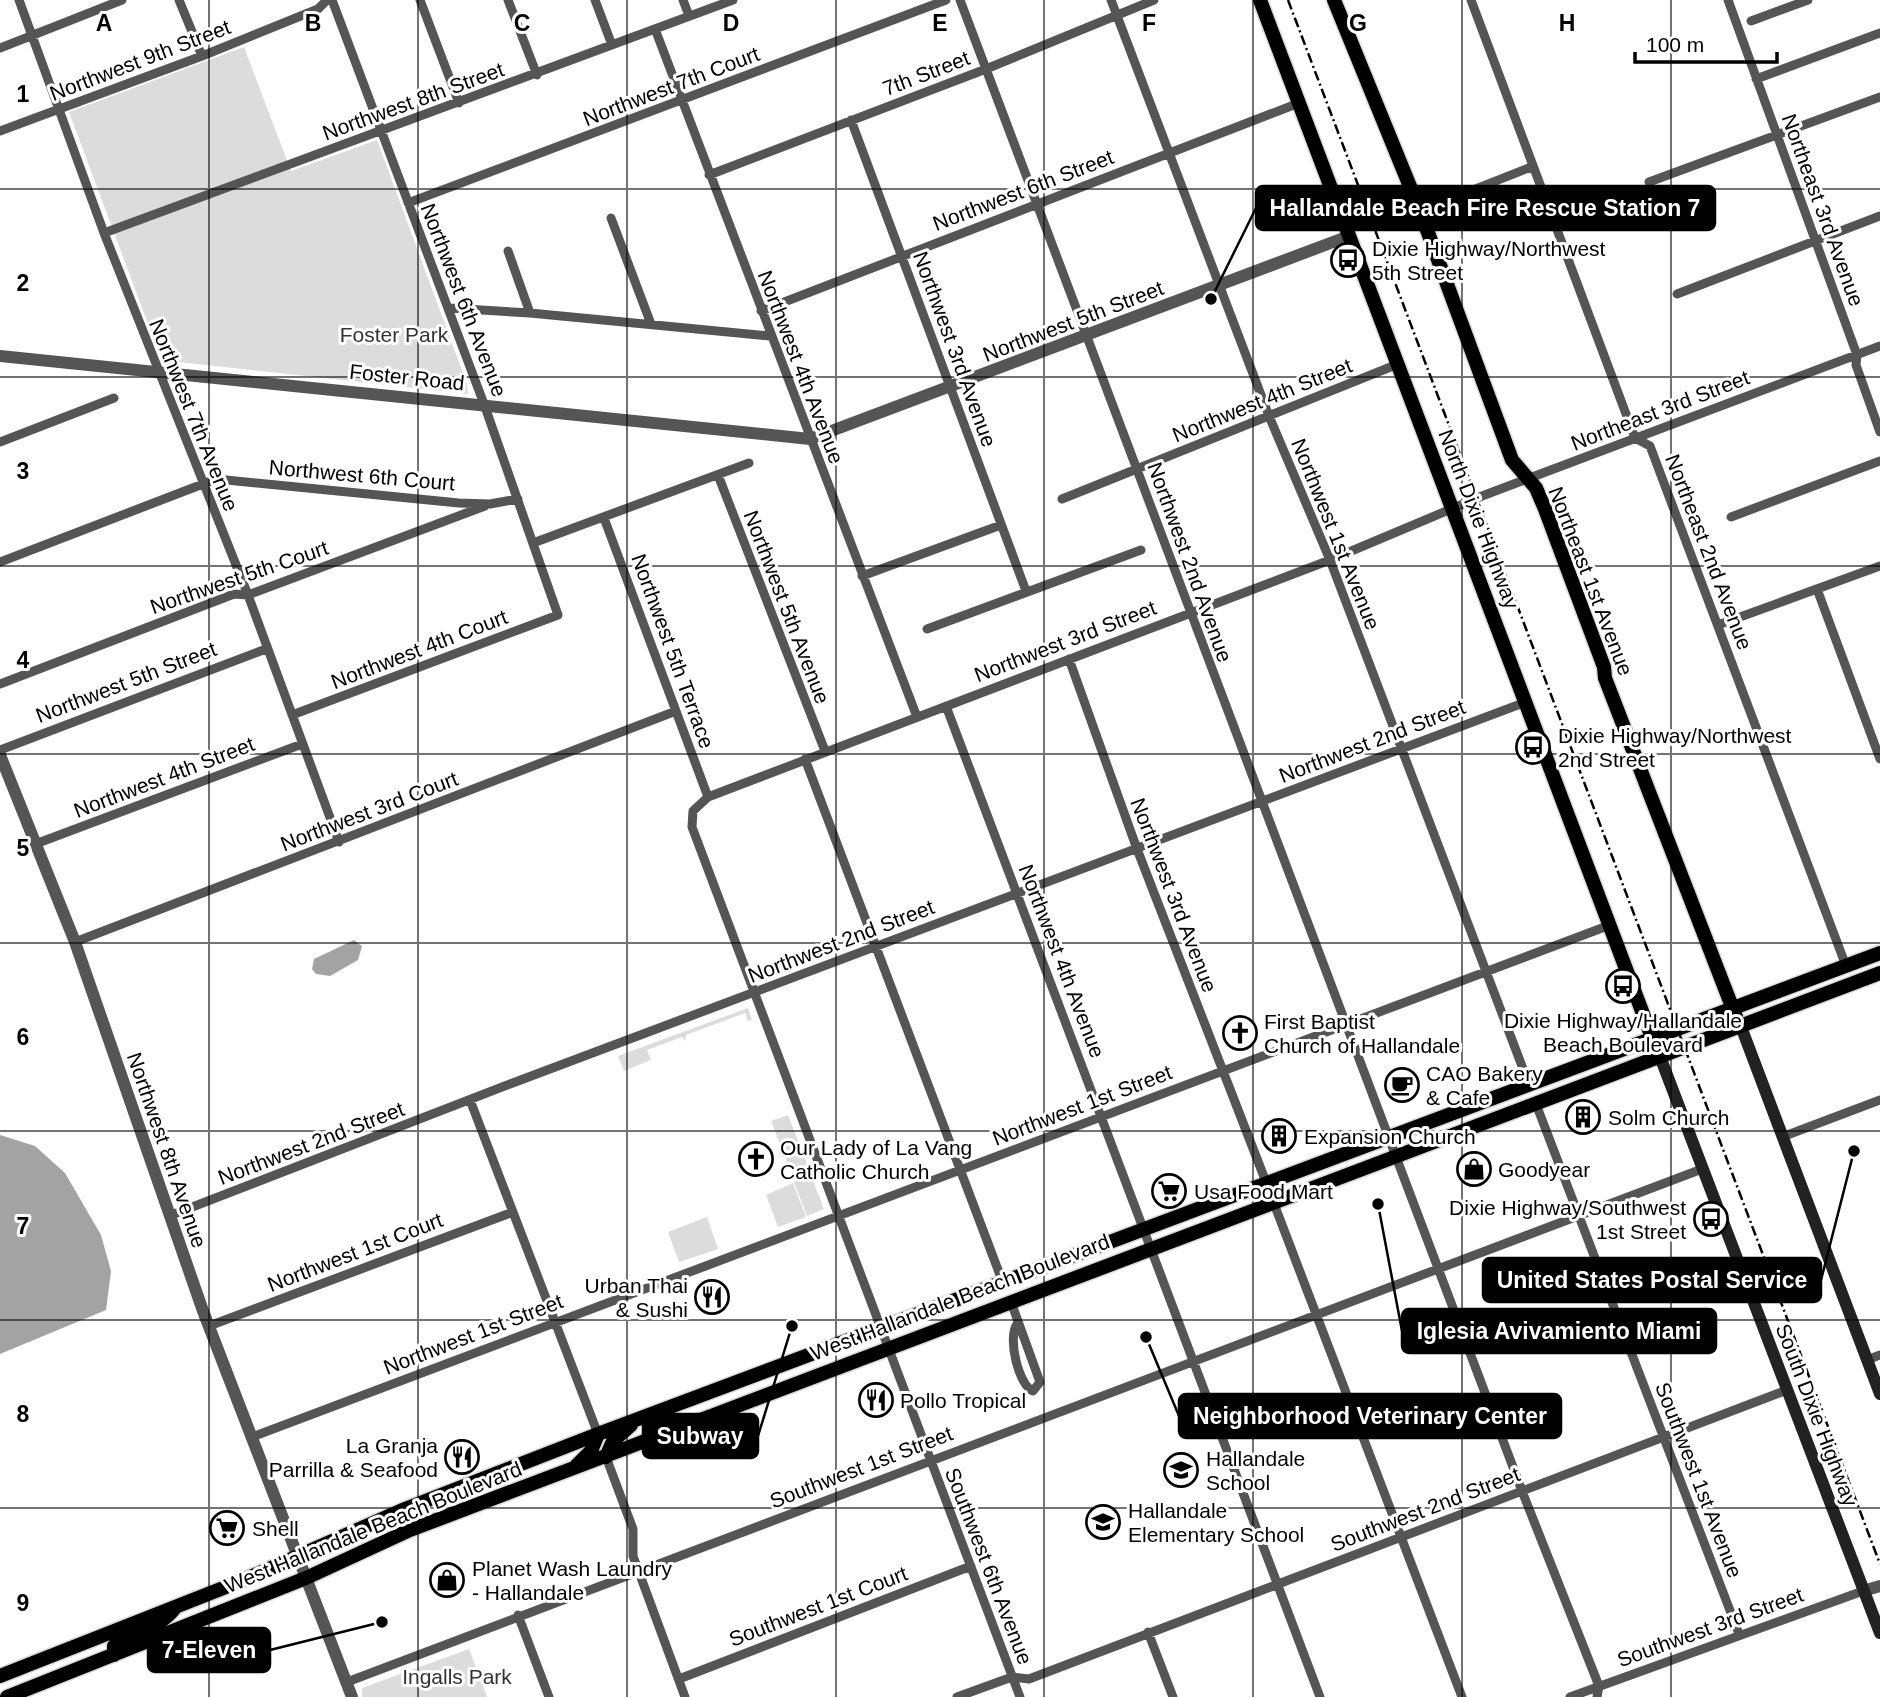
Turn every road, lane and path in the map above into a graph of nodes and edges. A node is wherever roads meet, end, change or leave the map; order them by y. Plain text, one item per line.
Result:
1 (19, 0) edge
2 (122, 0) edge
3 (179, 0) edge
4 (330, 0) edge
5 (420, 0) edge
6 (508, 0) edge
7 (595, 0) edge
8 (683, 0) edge
9 (733, 0) edge
10 (946, 0) edge
11 (960, 0) edge
12 (1111, 0) edge
13 (1154, 0) edge
14 (1260, 0) edge
15 (1334, 0) edge
16 (1471, 0) edge
17 (1728, 0) edge
18 (1808, 0) edge
19 (1116, 15) junction
20 (689, 16) junction
21 (1751, 21) dead end
22 (655, 29) junction
23 (1880, 33) edge
24 (33, 36) junction
25 (612, 45) junction
26 (0, 48) edge
27 (202, 56) junction
28 (986, 69) junction
29 (537, 75) junction
30 (1756, 79) junction
31 (1880, 97) edge
32 (681, 101) junction
33 (459, 103) junction
34 (1299, 103) junction
35 (58, 109) junction
36 (851, 120) junction
37 (381, 130) junction
38 (0, 131) edge
39 (1777, 133) junction
40 (1169, 153) junction
41 (1531, 167) junction
42 (709, 175) junction
43 (1649, 182) dead end
44 (408, 203) junction
45 (1037, 204) junction
46 (1420, 211) junction
47 (1880, 216) edge
48 (611, 218) dead end
49 (104, 233) junction
50 (1349, 236) junction
51 (1815, 239) junction
52 (508, 251) dead end
53 (902, 255) junction
54 (1220, 286) junction
55 (1677, 294) dead end
56 (449, 308) junction
57 (761, 311) junction
58 (530, 313) junction
59 (651, 324) junction
60 (770, 336) junction
61 (1087, 337) junction
62 (1880, 346) edge
63 (1857, 355) junction
64 (0, 356) edge
65 (1398, 364) junction
66 (158, 372) junction
67 (952, 388) junction
68 (114, 398) dead end
69 (484, 404) junction
70 (1269, 416) junction
71 (1880, 432) edge
72 (1635, 438) junction
73 (810, 439) junction
74 (0, 442) edge
75 (1880, 461) edge
76 (749, 463) dead end
77 (1137, 470) junction
78 (718, 475) junction
79 (1527, 480) junction
80 (202, 484) junction
81 (518, 499) junction
82 (1062, 499) dead end
83 (490, 504) junction
84 (1453, 509) junction
85 (1731, 517) dead end
86 (604, 518) junction
87 (1001, 525) junction
88 (533, 543) junction
89 (1140, 550) dead end
90 (1330, 559) junction
91 (0, 562) edge
92 (1880, 566) edge
93 (862, 576) junction
94 (1817, 589) junction
95 (1026, 591) junction
96 (248, 595) junction
97 (1190, 612) junction
98 (558, 615) joint
99 (1718, 625) junction
100 (927, 629) dead end
101 (266, 649) junction
102 (1069, 659) junction
103 (0, 684) edge
104 (1526, 702) junction
105 (946, 706) junction
106 (676, 711) junction
107 (292, 715) junction
108 (917, 717) junction
109 (302, 744) junction
110 (1402, 747) junction
111 (825, 751) junction
112 (0, 752) edge
113 (805, 759) junction
114 (1880, 759) edge
115 (708, 797) junction
116 (1261, 802) junction
117 (339, 842) junction
118 (38, 843) junction
119 (1137, 849) junction
120 (1018, 893) junction
121 (1610, 925) junction
122 (75, 942) junction
123 (875, 947) junction
124 (1880, 953) edge
125 (1846, 966) junction
126 (1486, 971) junction
127 (1880, 973) edge
128 (754, 992) junction
129 (1731, 1009) junction
130 (1346, 1024) junction
131 (1740, 1024) junction
132 (1652, 1037) junction
133 (1658, 1054) junction
134 (1223, 1070) junction
135 (1528, 1082) junction
136 (470, 1100) junction
137 (1880, 1100) edge
138 (1536, 1104) junction
139 (1102, 1116) junction
140 (1389, 1137) junction
141 (1782, 1137) junction
142 (1396, 1156) junction
143 (1702, 1169) junction
144 (960, 1170) junction
145 (1266, 1182) junction
146 (1273, 1201) junction
147 (513, 1212) junction
148 (1580, 1213) junction
149 (169, 1216) junction
150 (838, 1216) junction
151 (1145, 1228) junction
152 (1152, 1247) junction
153 (1438, 1267) junction
154 (1003, 1283) junction
155 (1011, 1302) junction
156 (1315, 1314) junction
157 (555, 1322) junction
158 (1017, 1324) junction
159 (209, 1326) junction
160 (882, 1329) junction
161 (888, 1346) junction
162 (1880, 1355) edge
163 (1194, 1359) junction
164 (1867, 1360) junction
165 (1787, 1390) junction
166 (1880, 1394) edge
167 (637, 1420) junction
168 (598, 1434) junction
169 (252, 1437) junction
170 (1664, 1437) junction
171 (606, 1457) junction
172 (930, 1459) junction
173 (572, 1469) junction
174 (1522, 1491) junction
175 (1402, 1536) junction
176 (298, 1558) junction
177 (971, 1566) junction
178 (638, 1570) junction
179 (306, 1578) junction
180 (1275, 1584) junction
181 (1880, 1586) edge
182 (1863, 1591) junction
183 (177, 1606) junction
184 (518, 1615) junction
185 (1148, 1632) junction
186 (1880, 1633) edge
187 (1739, 1634) junction
188 (103, 1636) junction
189 (114, 1655) junction
190 (0, 1676) edge
191 (1012, 1677) junction
192 (678, 1679) junction
193 (347, 1682) junction
194 (35, 1686) junction
195 (1599, 1686) junction
196 (7, 1697) edge
197 (352, 1697) edge
198 (549, 1697) edge
199 (685, 1697) edge
200 (957, 1697) edge
201 (1020, 1697) edge
202 (1172, 1697) edge
203 (1320, 1697) edge
204 (1462, 1697) edge
205 (1570, 1697) edge
206 (1597, 1697) edge

1 - 24 street, Northwest 7th Avenue
2 - 24 street
3 - 27 street
4 - 27 street, Northwest 9th Street
4 - 37 street, Northwest 6th Avenue
5 - 33 street
6 - 29 street
7 - 25 street
8 - 20 street
9 - 20 street, Northwest 8th Street
10 - 32 street, Northwest 7th Court
11 - 28 street, Northwest 2nd Avenue
12 - 19 street, Northwest 1st Avenue
13 - 19 street, 7th Street
14 - 34 main road, North Dixie Highway
15 - 46 main road, Northeast 1st Avenue
16 - 41 street, Northeast 2nd Avenue
17 - 30 street, Northeast 3rd Avenue
18 - 21 street
19 - 28 street, 7th Street
19 - 40 street, Northwest 1st Avenue
20 - 22 street, Northwest 8th Street
22 - 25 street, Northwest 8th Street
22 - 32 street, Northwest 4th Avenue
23 - 30 street
24 - 26 street
24 - 35 street, Northwest 7th Avenue
25 - 29 street, Northwest 8th Street
27 - 35 street, Northwest 9th Street
28 - 36 street, 7th Street
28 - 45 street, Northwest 2nd Avenue
29 - 33 street, Northwest 8th Street
30 - 39 street, Northeast 3rd Avenue
31 - 39 street
32 - 42 street, Northwest 4th Avenue
32 - 44 street, Northwest 7th Court
33 - 37 street, Northwest 8th Street
34 - 40 street, Northwest 6th Street
34 - 50 main road, North Dixie Highway
35 - 38 street, Northwest 9th Street
35 - 49 street, Northwest 7th Avenue
36 - 42 street, 7th Street
36 - 53 street, Northwest 3rd Avenue
37 - 44 street, Northwest 6th Avenue
37 - 49 street, Northwest 8th Street
39 - 43 street
39 - 51 street, Northeast 3rd Avenue
40 - 45 street, Northwest 6th Street
40 - 54 street, Northwest 1st Avenue
41 - 46 street
41 - 72 street, Northeast 2nd Avenue
42 - 57 street, Northwest 4th Avenue
44 - 56 street, Northwest 6th Avenue
45 - 53 street, Northwest 6th Street
45 - 61 street, Northwest 2nd Avenue
46 - 79 main road, Northeast 1st Avenue
47 - 51 street
48 - 59 street
49 - 66 street, Northwest 7th Avenue
50 - 54 street, Northwest 5th Street
50 - 65 main road, North Dixie Highway
51 - 55 street
51 - 63 street, Northeast 3rd Avenue
52 - 58 street
53 - 57 street, Northwest 6th Street
53 - 67 street, Northwest 3rd Avenue
54 - 61 street, Northwest 5th Street
54 - 70 street, Northwest 1st Avenue
56 - 58 street
56 - 69 street, Northwest 6th Avenue
57 - 60 street, Northwest 4th Avenue
58 - 59 street
59 - 60 street
60 - 73 street, Northwest 4th Avenue
61 - 67 street, Northwest 5th Street
61 - 77 street, Northwest 2nd Avenue
62 - 63 street, Northeast 3rd Street
63 - 71 street, Northeast 3rd Avenue
63 - 72 street, Northeast 3rd Street
64 - 66 street, Foster Road
65 - 70 street, Northwest 4th Street
65 - 84 main road, North Dixie Highway
66 - 69 street, Foster Road
66 - 80 street, Northwest 7th Avenue
67 - 73 street, Northwest 5th Street
67 - 87 street, Northwest 3rd Avenue
68 - 74 street
69 - 73 street, Foster Road
69 - 81 street, Northwest 6th Avenue
70 - 77 street, Northwest 4th Street
70 - 90 street, Northwest 1st Avenue
72 - 79 street, Northeast 3rd Street
72 - 99 street, Northeast 2nd Avenue
73 - 93 street, Northwest 4th Avenue
75 - 85 street
76 - 78 street
77 - 82 street, Northwest 4th Street
77 - 97 street, Northwest 2nd Avenue
78 - 86 street
78 - 111 street, Northwest 5th Avenue
79 - 84 street, Northeast 3rd Street
79 - 129 main road, Northeast 1st Avenue
80 - 83 street, Northwest 6th Court
80 - 91 street
80 - 96 street, Northwest 7th Avenue
81 - 83 street, Northwest 6th Court
81 - 88 street, Northwest 6th Avenue
83 - 96 street, Northwest 5th Court
84 - 90 street, Northwest 3rd Street
84 - 104 main road, North Dixie Highway
86 - 88 street
86 - 106 street, Northwest 5th Terrace
87 - 93 street
87 - 95 street, Northwest 3rd Avenue
88 - 98 street, Northwest 6th Avenue
89 - 95 street
90 - 97 street, Northwest 3rd Street
90 - 110 street, Northwest 1st Avenue
92 - 94 street
93 - 108 street, Northwest 4th Avenue
94 - 99 street
94 - 114 street
95 - 100 street
96 - 101 street, Northwest 7th Avenue
96 - 103 street, Northwest 5th Court
97 - 102 street, Northwest 3rd Street
97 - 116 street, Northwest 2nd Avenue
98 - 107 street, Northwest 4th Court
99 - 125 street, Northeast 2nd Avenue
101 - 107 street, Northwest 7th Avenue
101 - 112 street, Northwest 5th Street
102 - 105 street, Northwest 3rd Street
102 - 119 street, Northwest 3rd Avenue
104 - 110 street, Northwest 2nd Street
104 - 121 main road, North Dixie Highway
105 - 108 street, Northwest 3rd Street
105 - 120 street, Northwest 4th Avenue
106 - 115 street, Northwest 5th Terrace
106 - 117 street, Northwest 3rd Court
107 - 109 street, Northwest 7th Avenue
108 - 111 street, Northwest 3rd Street
109 - 117 street, Northwest 7th Avenue
109 - 118 street, Northwest 4th Street
110 - 116 street, Northwest 2nd Street
110 - 126 street, Northwest 1st Avenue
111 - 113 street, Northwest 3rd Street
112 - 118 street, Northwest 8th Avenue
113 - 115 street, Northwest 3rd Street
113 - 123 street
115 - 128 street, Northwest 3rd Street
116 - 119 street, Northwest 2nd Street
116 - 130 street, Northwest 2nd Avenue
117 - 122 street, Northwest 3rd Court
118 - 122 street, Northwest 8th Avenue
119 - 120 street, Northwest 2nd Street
119 - 134 street, Northwest 3rd Avenue
120 - 123 street, Northwest 2nd Street
120 - 139 street, Northwest 4th Avenue
121 - 126 street, Northwest 1st Street
121 - 132 main road, North Dixie Highway
122 - 149 street, Northwest 8th Avenue
123 - 128 street, Northwest 2nd Street
123 - 144 street
124 - 125 main road, West Hallandale Beach Boulevard
125 - 129 main road, West Hallandale Beach Boulevard
126 - 130 street, Northwest 1st Street
126 - 135 street, Northwest 1st Avenue
127 - 131 main road, West Hallandale Beach Boulevard
128 - 136 street, Northwest 2nd Street
128 - 150 street
129 - 131 main road, Northeast 1st Avenue
129 - 132 main road, West Hallandale Beach Boulevard
130 - 134 street, Northwest 1st Street
130 - 140 street, Northwest 2nd Avenue
131 - 133 main road, West Hallandale Beach Boulevard
131 - 141 main road
132 - 133 main road, North Dixie Highway
132 - 135 main road, West Hallandale Beach Boulevard
133 - 138 main road, West Hallandale Beach Boulevard
133 - 143 main road, South Dixie Highway
134 - 139 street, Northwest 1st Street
134 - 145 street, Northwest 3rd Avenue
135 - 140 main road, West Hallandale Beach Boulevard
136 - 147 street
136 - 149 street, Northwest 2nd Street
137 - 141 street
138 - 142 main road, West Hallandale Beach Boulevard
138 - 148 street, Southwest 1st Avenue
139 - 144 street, Northwest 1st Street
139 - 151 street, Northwest 4th Avenue
140 - 142 street, Northwest 2nd Avenue
140 - 145 main road, West Hallandale Beach Boulevard
141 - 164 main road
142 - 146 main road, West Hallandale Beach Boulevard
142 - 153 street, Northwest 2nd Avenue
143 - 148 street, Southwest 1st Street
143 - 165 main road, South Dixie Highway
144 - 150 street, Northwest 1st Street
144 - 154 street
145 - 151 main road, West Hallandale Beach Boulevard
146 - 152 main road, West Hallandale Beach Boulevard
146 - 156 street
147 - 157 street
147 - 159 street, Northwest 1st Court
148 - 153 street, Southwest 1st Street
148 - 170 street, Southwest 1st Avenue
149 - 159 street, Northwest 8th Avenue
150 - 157 street, Northwest 1st Street
150 - 160 street
151 - 152 street, Northwest 4th Avenue
151 - 154 main road, West Hallandale Beach Boulevard
152 - 155 main road, West Hallandale Beach Boulevard
152 - 163 street, Northwest 4th Avenue
153 - 156 street, Southwest 1st Street
153 - 174 street, Northwest 2nd Avenue
154 - 160 main road, West Hallandale Beach Boulevard
155 - 158 street
155 - 161 main road, West Hallandale Beach Boulevard
156 - 163 street, Southwest 1st Street
156 - 175 street
157 - 168 street
157 - 169 street, Northwest 1st Street
158 - 158 street
159 - 169 street, Northwest 8th Avenue
160 - 161 street, Southwest 6th Avenue
160 - 167 main road, West Hallandale Beach Boulevard
161 - 171 main road, West Hallandale Beach Boulevard
161 - 172 street, Southwest 6th Avenue
162 - 164 street
163 - 172 street, Southwest 1st Street
163 - 180 street, Northwest 4th Avenue
164 - 166 main road
165 - 170 street, Southwest 2nd Street
165 - 182 main road, South Dixie Highway
167 - 168 main road, West Hallandale Beach Boulevard
167 - 171 main road
168 - 173 main road
168 - 176 main road, West Hallandale Beach Boulevard
169 - 176 street, Northwest 8th Avenue
170 - 174 street, Southwest 2nd Street
170 - 187 street, Southwest 1st Avenue
171 - 173 main road, West Hallandale Beach Boulevard
171 - 178 street
172 - 177 street, Southwest 6th Avenue
172 - 178 street, Southwest 1st Street
173 - 179 main road, West Hallandale Beach Boulevard
174 - 175 street, Southwest 2nd Street
174 - 195 street, Northwest 2nd Avenue
175 - 180 street, Southwest 2nd Street
175 - 204 street
176 - 179 street, Northwest 8th Avenue
176 - 183 main road, West Hallandale Beach Boulevard
177 - 191 street, Southwest 6th Avenue
177 - 192 street, Southwest 1st Court
178 - 184 street, Southwest 1st Street
178 - 192 street
179 - 189 main road, West Hallandale Beach Boulevard
179 - 193 street, Northwest 8th Avenue
180 - 185 street, Southwest 2nd Street
180 - 203 street, Northwest 4th Avenue
181 - 182 street
182 - 186 main road, South Dixie Highway
182 - 187 street, Southwest 3rd Street
183 - 188 main road, West Hallandale Beach Boulevard
183 - 189 main road
184 - 193 street, Southwest 1st Street
184 - 198 street
185 - 191 street, Southwest 2nd Street
185 - 202 street
187 - 195 street, Southwest 3rd Street
188 - 190 main road, West Hallandale Beach Boulevard
188 - 194 main road
189 - 194 main road, West Hallandale Beach Boulevard
191 - 200 street, Southwest 2nd Street
191 - 201 street, Southwest 6th Avenue
192 - 199 street
193 - 197 street, Northwest 8th Avenue
194 - 196 main road, West Hallandale Beach Boulevard
195 - 205 street, Southwest 3rd Street
195 - 206 street

